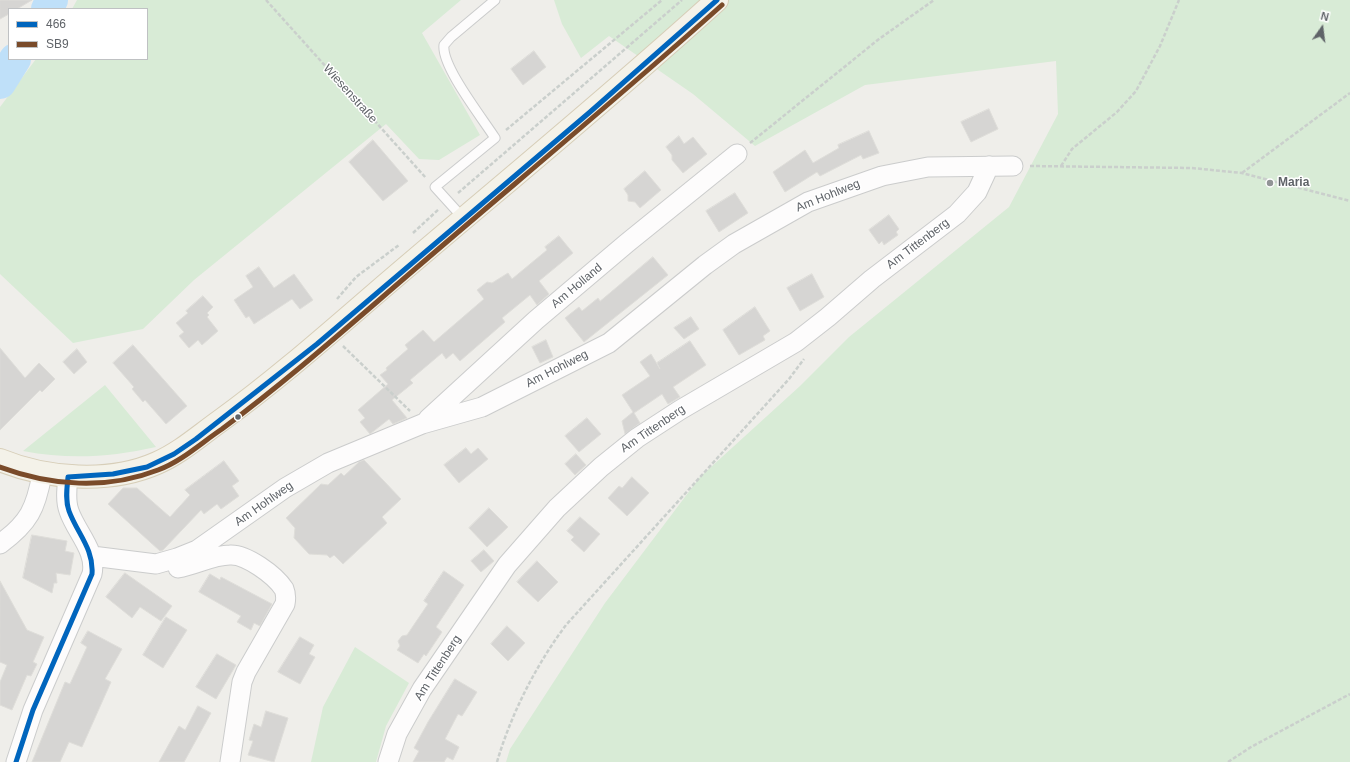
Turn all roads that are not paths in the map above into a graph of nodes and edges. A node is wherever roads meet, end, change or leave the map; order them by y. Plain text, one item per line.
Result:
1 (495, 0) edge
2 (717, 0) edge
3 (737, 154) road end
4 (989, 166) junction
5 (1013, 166) road end
6 (464, 219) junction
7 (422, 424) junction
8 (0, 460) edge
9 (42, 474) junction
10 (68, 476) junction
11 (0, 544) edge
12 (92, 556) junction
13 (156, 564) junction
14 (16, 762) edge
15 (230, 762) edge
16 (388, 762) edge

1 - 6 lane
2 - 6 main road
3 - 7 street, Am Holland
4 - 5 street, Am Hohlweg
4 - 7 street, Am Hohlweg
4 - 16 street, Am Tittenberg
6 - 10 main road
7 - 13 street, Am Hohlweg
8 - 9 main road
9 - 10 main road
9 - 11 street
10 - 12 street
12 - 13 street, Am Hohlweg
12 - 14 street
13 - 15 street

